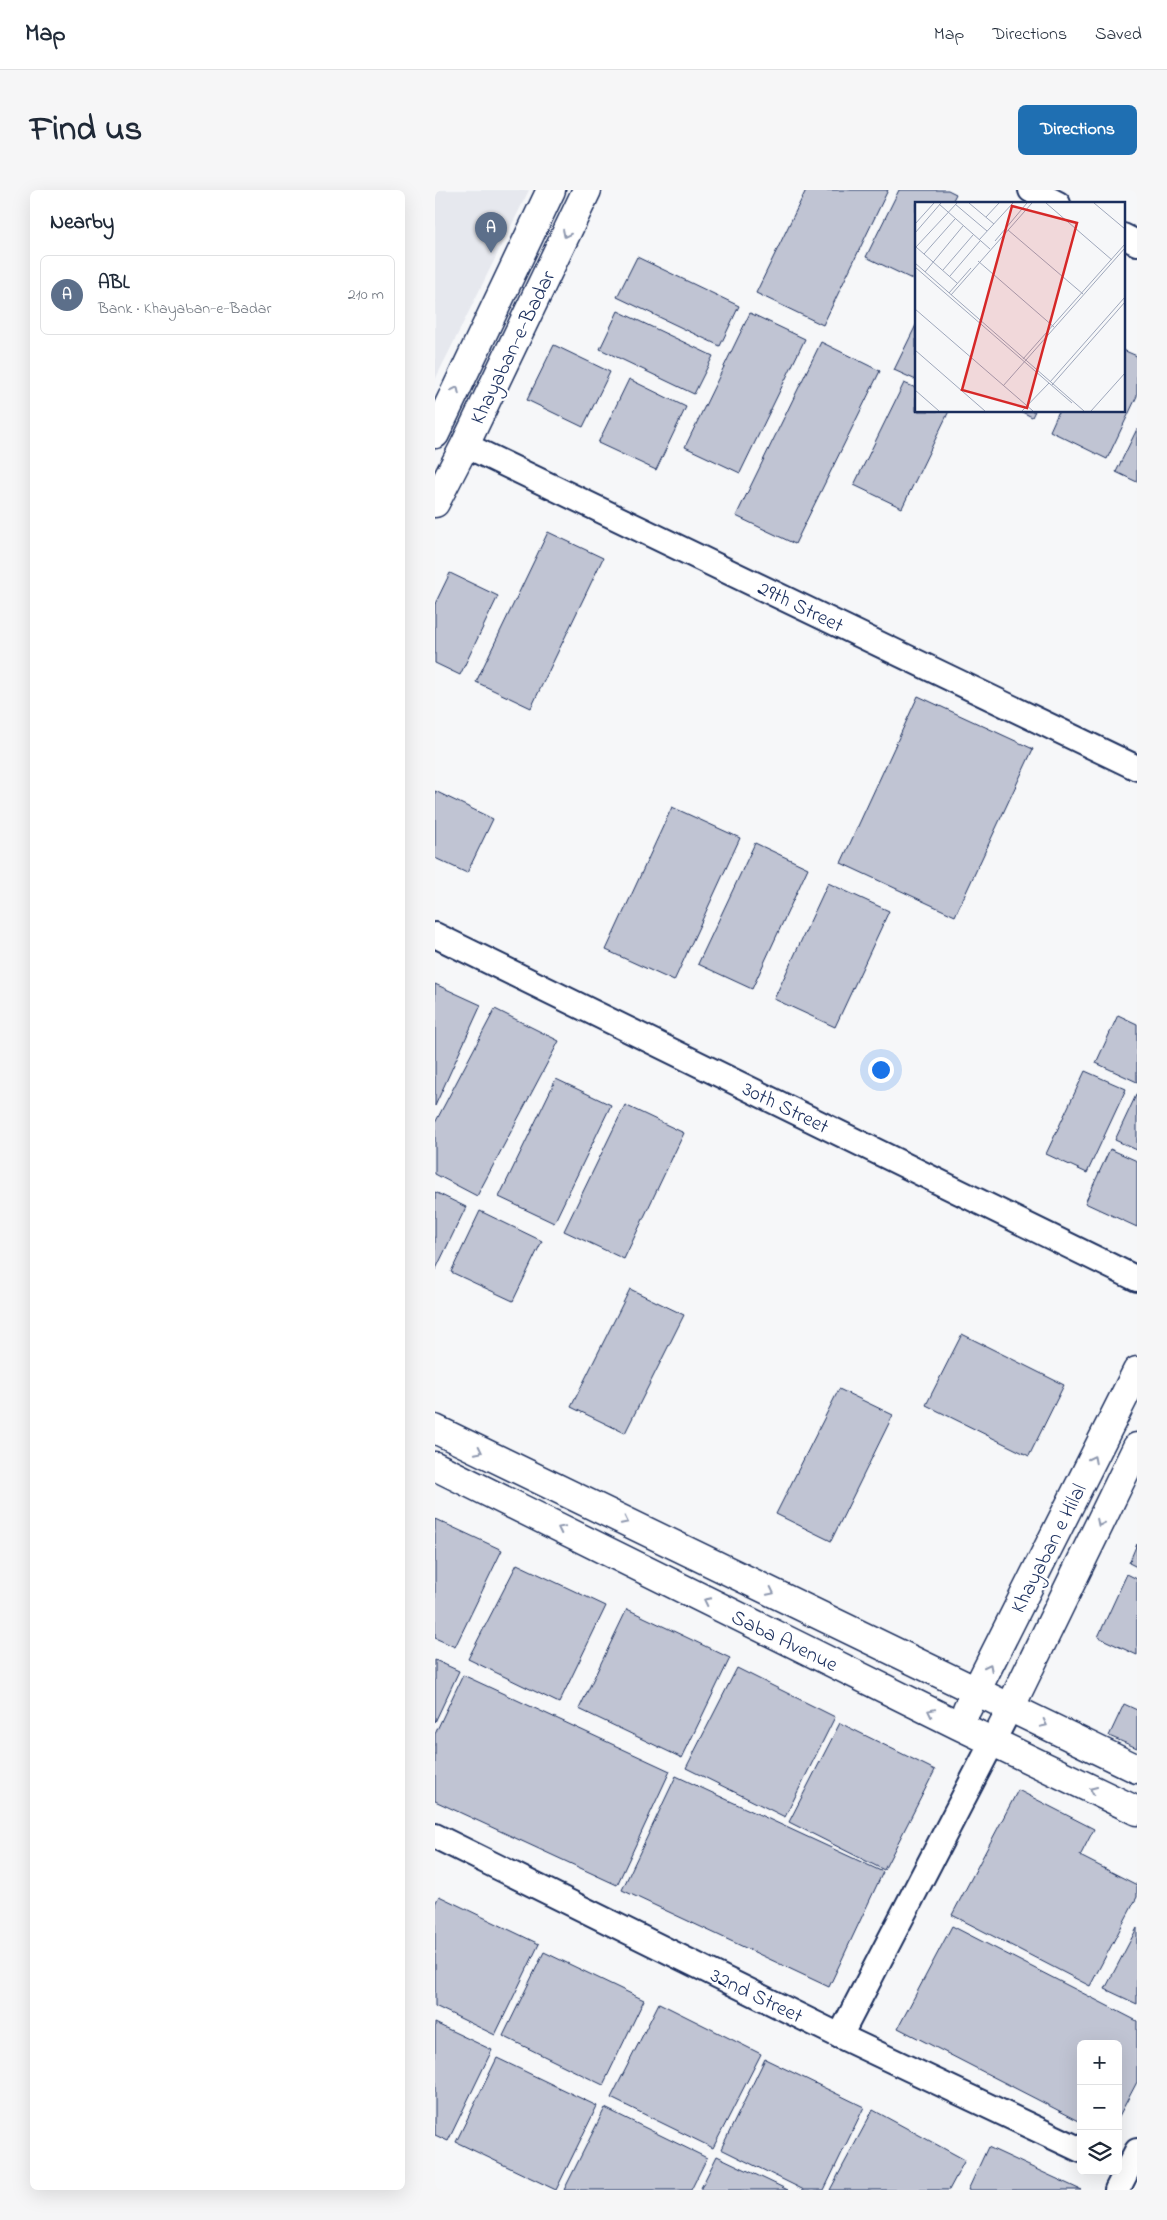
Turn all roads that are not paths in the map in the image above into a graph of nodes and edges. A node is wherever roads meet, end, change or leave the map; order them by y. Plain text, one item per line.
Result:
1 (551, 190) edge
2 (587, 190) edge
3 (1031, 190) edge
4 (1054, 202) edge
5 (1125, 237) edge
6 (1137, 243) edge
7 (435, 434) edge
8 (465, 445) junction
9 (435, 503) edge
10 (1137, 768) edge
11 (435, 935) edge
12 (1137, 1279) edge
13 (1137, 1371) edge
14 (435, 1429) edge
15 (1137, 1447) edge
16 (435, 1466) edge
17 (976, 1692) junction
18 (1010, 1708) junction
19 (958, 1725) junction
20 (992, 1742) junction
21 (1137, 1769) edge
22 (1137, 1811) edge
23 (435, 1836) edge
24 (840, 2036) junction
25 (1077, 2148) edge
26 (1137, 2151) edge
27 (1124, 2177) edge

7 -> 1 main road, Khayaban-e-Badar
2 -> 8 main road, Khayaban-e-Badar
3 - 4 street
5 - 6 street
8 - 9 main road, Khayaban-e-Badar
8 - 10 street, 29th Street
11 - 12 street, 30th Street
17 -> 13 main road, Khayaban e Hilal
14 -> 17 main road, Saba Avenue
15 -> 18 main road, Khayaban e Hilal
19 -> 16 main road, Saba Avenue
17 - 18 main road, Saba Avenue
17 - 19 main road, Khayaban e Hilal
18 - 20 street, Khayaban e Hilal
18 -> 21 main road, Saba Avenue
19 - 20 main road, Saba Avenue
22 -> 20 main road, Saba Avenue
20 - 24 street, Khayaban e Hilal
23 - 24 street, 32nd Street
24 - 25 street, 32nd Street
26 - 27 street

